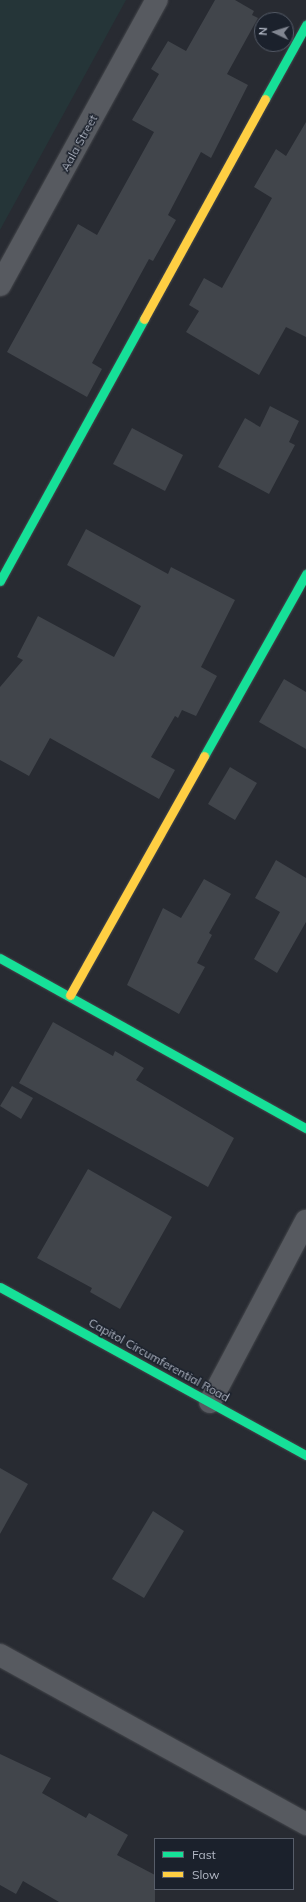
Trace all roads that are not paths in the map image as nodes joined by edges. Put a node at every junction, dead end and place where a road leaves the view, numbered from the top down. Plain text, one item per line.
1 (157, 0) edge
2 (306, 25) edge
3 (0, 285) edge
4 (306, 574) edge
5 (0, 581) edge
6 (0, 958) edge
7 (70, 995) junction
8 (306, 1128) edge
9 (306, 1221) edge
10 (0, 1287) edge
11 (210, 1402) junction
12 (306, 1455) edge
13 (0, 1655) edge
14 (306, 1824) edge

1 - 3 street, Aala Street
2 - 5 street
4 - 7 street
6 - 7 street
7 - 8 street
9 - 11 street
10 - 11 street, Capitol Circumferential Road
11 - 12 street, Capitol Circumferential Road
13 - 14 street

